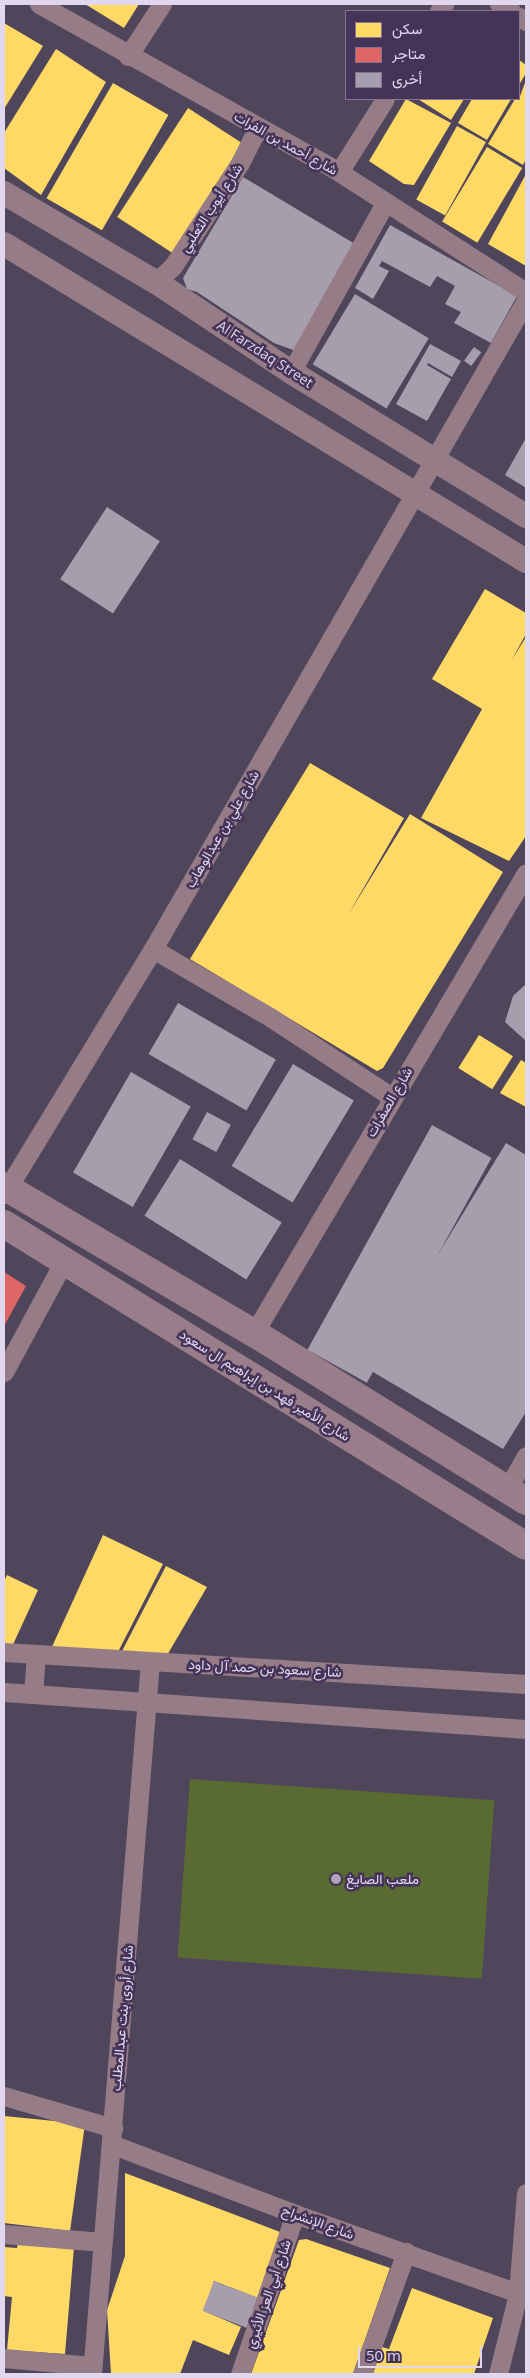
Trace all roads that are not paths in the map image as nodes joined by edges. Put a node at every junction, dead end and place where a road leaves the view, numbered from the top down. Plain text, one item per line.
1 (39, 4) edge
2 (162, 4) edge
3 (128, 56) junction
4 (384, 100) edge
5 (258, 127) junction
6 (339, 172) junction
7 (4, 193) edge
8 (386, 203) junction
9 (4, 244) edge
10 (156, 282) junction
11 (526, 292) edge
12 (526, 300) edge
13 (291, 372) junction
14 (432, 459) junction
15 (414, 494) junction
16 (526, 516) edge
17 (526, 561) edge
18 (526, 873) edge
19 (519, 902) edge
20 (153, 949) junction
21 (392, 1097) junction
22 (5, 1190) edge
23 (4, 1224) edge
24 (64, 1261) junction
25 (254, 1333) junction
26 (4, 1372) edge
27 (526, 1456) edge
28 (517, 1495) edge
29 (526, 1546) edge
30 (4, 1652) edge
31 (36, 1654) junction
32 (150, 1661) junction
33 (526, 1684) edge
34 (4, 1692) edge
35 (33, 1694) junction
36 (146, 1702) junction
37 (526, 1728) edge
38 (4, 2096) edge
39 (112, 2136) junction
40 (526, 2193) edge
41 (295, 2214) junction
42 (4, 2234) edge
43 (103, 2242) junction
44 (406, 2252) junction
45 (522, 2295) edge
46 (4, 2358) edge
47 (92, 2370) edge
48 (240, 2374) edge
49 (362, 2374) edge
50 (498, 2374) edge

1 - 3 street, شارع أحمد بن الفرات
2 - 3 street
3 - 5 street, شارع أحمد بن الفرات
4 - 6 street
5 - 6 street, شارع أحمد بن الفرات
5 - 10 street, شارع أيوب الثعلبي
6 - 8 street, شارع أحمد بن الفرات
7 - 10 street, Al Farzdaq Street
8 - 11 street, شارع أحمد بن الفرات
8 - 13 street
9 - 15 street
10 - 13 street, Al Farzdaq Street
12 - 14 street, شارع علي بن عبدالوهاب
13 - 14 street, Al Farzdaq Street
14 - 15 street, شارع علي بن عبدالوهاب
14 - 16 street, Al Farzdaq Street
15 - 17 street
15 - 20 street, شارع علي بن عبدالوهاب
18 - 19 street, شارع الصفرات
19 - 21 street, شارع الصفرات
20 - 21 street
20 - 22 street, شارع علي بن عبدالوهاب
21 - 25 street, شارع الصفرات
22 - 25 main road
23 - 24 main road, شارع الأمير فهد بن إبراهيم ال سعود
24 - 26 street
24 - 29 main road, شارع الأمير فهد بن إبراهيم ال سعود
25 - 28 main road
27 - 28 street
30 - 31 street, شارع سعود بن حمد آل داود
31 - 32 street, شارع سعود بن حمد آل داود
31 - 35 street
32 - 33 street, شارع سعود بن حمد آل داود
32 - 36 street, شارع أروى بنت عبدالمطلب
34 - 35 street
35 - 36 street
36 - 37 street
36 - 39 street, شارع أروى بنت عبدالمطلب
38 - 39 street, شارع الإنشراح
39 - 41 street, شارع الإنشراح
39 - 43 street, شارع أروى بنت عبدالمطلب
40 - 45 street
41 - 44 street, شارع الإنشراح
41 - 48 street, شارع أبي العز الأثيري
42 - 43 street
43 - 47 street, شارع أروى بنت عبدالمطلب
44 - 45 street, شارع الإنشراح
44 - 49 street
45 - 50 street
46 - 47 street

